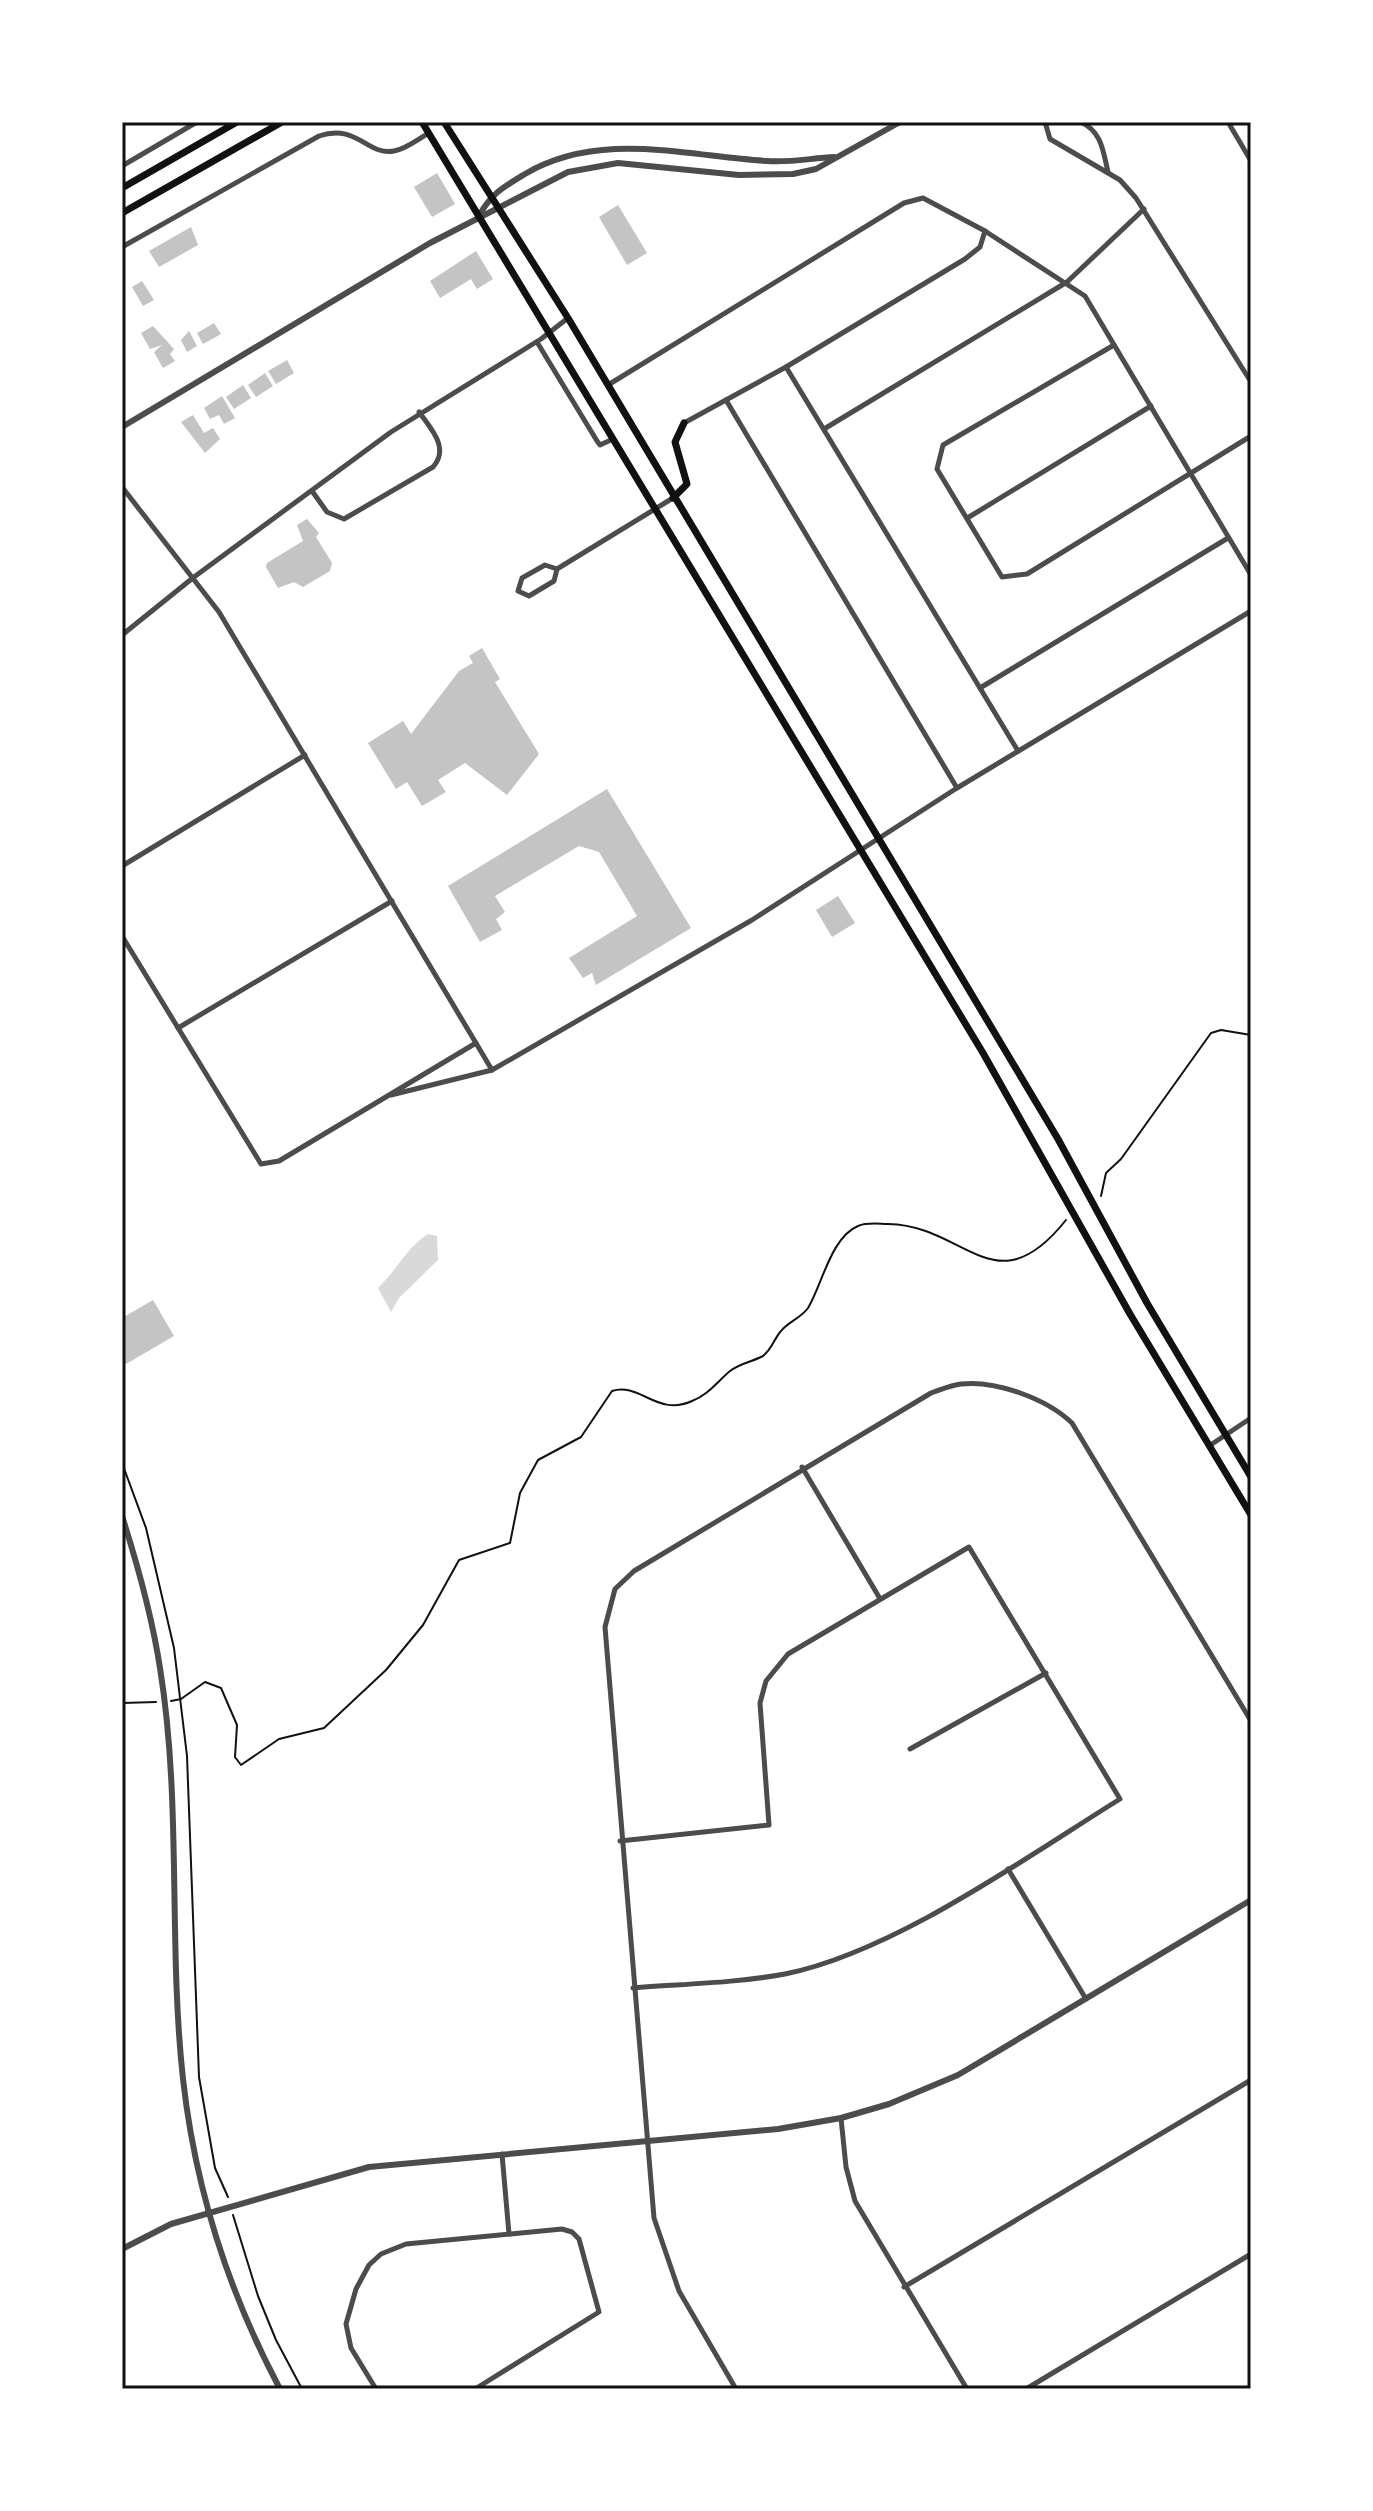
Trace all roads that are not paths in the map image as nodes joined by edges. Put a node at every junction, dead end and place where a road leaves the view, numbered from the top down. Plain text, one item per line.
1 (197, 122) edge
2 (237, 122) edge
3 (282, 122) edge
4 (422, 122) edge
5 (444, 122) edge
6 (900, 122) edge
7 (1045, 122) edge
8 (1081, 122) edge
9 (1228, 122) edge
10 (429, 133) junction
11 (838, 157) junction
12 (1251, 161) edge
13 (122, 166) edge
14 (1109, 173) junction
15 (122, 188) edge
16 (491, 195) junction
17 (1144, 209) junction
18 (500, 210) junction
19 (122, 213) edge
20 (480, 215) junction
21 (985, 231) junction
22 (122, 247) edge
23 (1067, 282) junction
24 (568, 318) junction
25 (551, 333) junction
26 (537, 342) junction
27 (1114, 345) junction
28 (786, 367) junction
29 (1251, 382) edge
30 (608, 385) junction
31 (726, 400) junction
32 (1151, 406) junction
33 (419, 412) junction
34 (684, 423) joint
35 (122, 427) edge
36 (824, 429) junction
37 (1251, 436) edge
38 (615, 438) junction
39 (1191, 472) junction
40 (122, 487) edge
41 (312, 491) junction
42 (673, 498) junction
43 (657, 509) junction
44 (969, 517) junction
45 (1228, 538) junction
46 (557, 569) junction
47 (1251, 575) edge
48 (194, 577) junction
49 (1251, 611) edge
50 (122, 635) edge
51 (980, 688) junction
52 (1018, 751) junction
53 (305, 755) junction
54 (957, 788) junction
55 (878, 839) junction
56 (862, 851) junction
57 (122, 866) edge
58 (392, 901) junction
59 (122, 936) edge
60 (178, 1028) junction
61 (476, 1043) junction
62 (492, 1070) junction
63 (391, 1095) junction
64 (1251, 1418) edge
65 (1225, 1435) junction
66 (1209, 1446) junction
67 (802, 1467) junction
68 (1251, 1477) edge
69 (1251, 1515) edge
70 (122, 1516) edge
71 (879, 1597) junction
72 (1046, 1673) junction
73 (1251, 1721) edge
74 (910, 1749) dead end
75 (620, 1841) junction
76 (1008, 1869) junction
77 (1251, 1900) edge
78 (633, 1988) junction
79 (1086, 1999) junction
80 (1251, 2080) edge
81 (841, 2118) junction
82 (647, 2141) junction
83 (502, 2154) junction
84 (209, 2214) junction
85 (509, 2234) junction
86 (122, 2249) edge
87 (1251, 2254) edge
88 (904, 2287) junction
89 (280, 2389) edge
90 (376, 2389) edge
91 (475, 2389) edge
92 (736, 2389) edge
93 (967, 2389) edge
94 (1026, 2389) edge

1 - 13 street
2 - 15 main road
3 - 19 main road
4 - 10 main road
5 - 16 main road
6 - 11 street
7 - 14 street
8 - 14 street
9 - 12 street
10 - 20 main road
10 - 22 street
11 - 16 street
11 - 18 street
14 - 17 street
16 - 18 main road
16 - 20 street
17 - 23 street
17 - 29 street
18 - 20 street
18 - 24 main road
20 - 25 main road
20 - 35 street
21 - 23 street
21 - 28 street
21 - 30 street
23 - 27 street
23 - 36 street
24 - 25 street
24 - 30 main road
25 - 26 street
25 - 38 main road
26 - 33 street
26 - 38 street
27 - 32 street
27 - 44 street
28 - 31 street
28 - 36 street
30 - 42 main road
31 - 34 street
31 - 54 street
32 - 39 street
32 - 44 street
33 - 41 street
33 - 41 street
34 - 42 main road
36 - 51 street
37 - 39 street
38 - 43 main road
39 - 44 street
39 - 45 street
40 - 48 street
41 - 48 street
42 - 43 street
42 - 55 main road
43 - 46 street
43 - 56 main road
45 - 47 street
45 - 51 street
46 - 46 street
48 - 50 street
48 - 53 street
49 - 52 street
51 - 52 street
52 - 54 street
53 - 57 street
53 - 58 street
54 - 55 street
55 - 56 street
55 - 65 main road
56 - 62 street
56 - 66 main road
58 - 60 street
58 - 61 street
59 - 60 street
60 - 63 street
61 - 62 street
61 - 63 street
62 - 63 street
64 - 65 street
65 - 66 street
65 - 68 main road
66 - 69 main road
67 - 71 street
67 - 73 street
67 - 75 street
70 - 84 street
71 - 72 street
71 - 75 street
72 - 74 street
72 - 76 street
75 - 78 street
76 - 78 street
76 - 79 street
77 - 79 street
78 - 82 street
79 - 81 street
80 - 88 street
81 - 82 street
81 - 88 street
82 - 83 street
82 - 92 street
83 - 84 street
83 - 85 street
84 - 86 street
84 - 89 street
85 - 90 street
85 - 91 street
87 - 94 street
88 - 93 street

